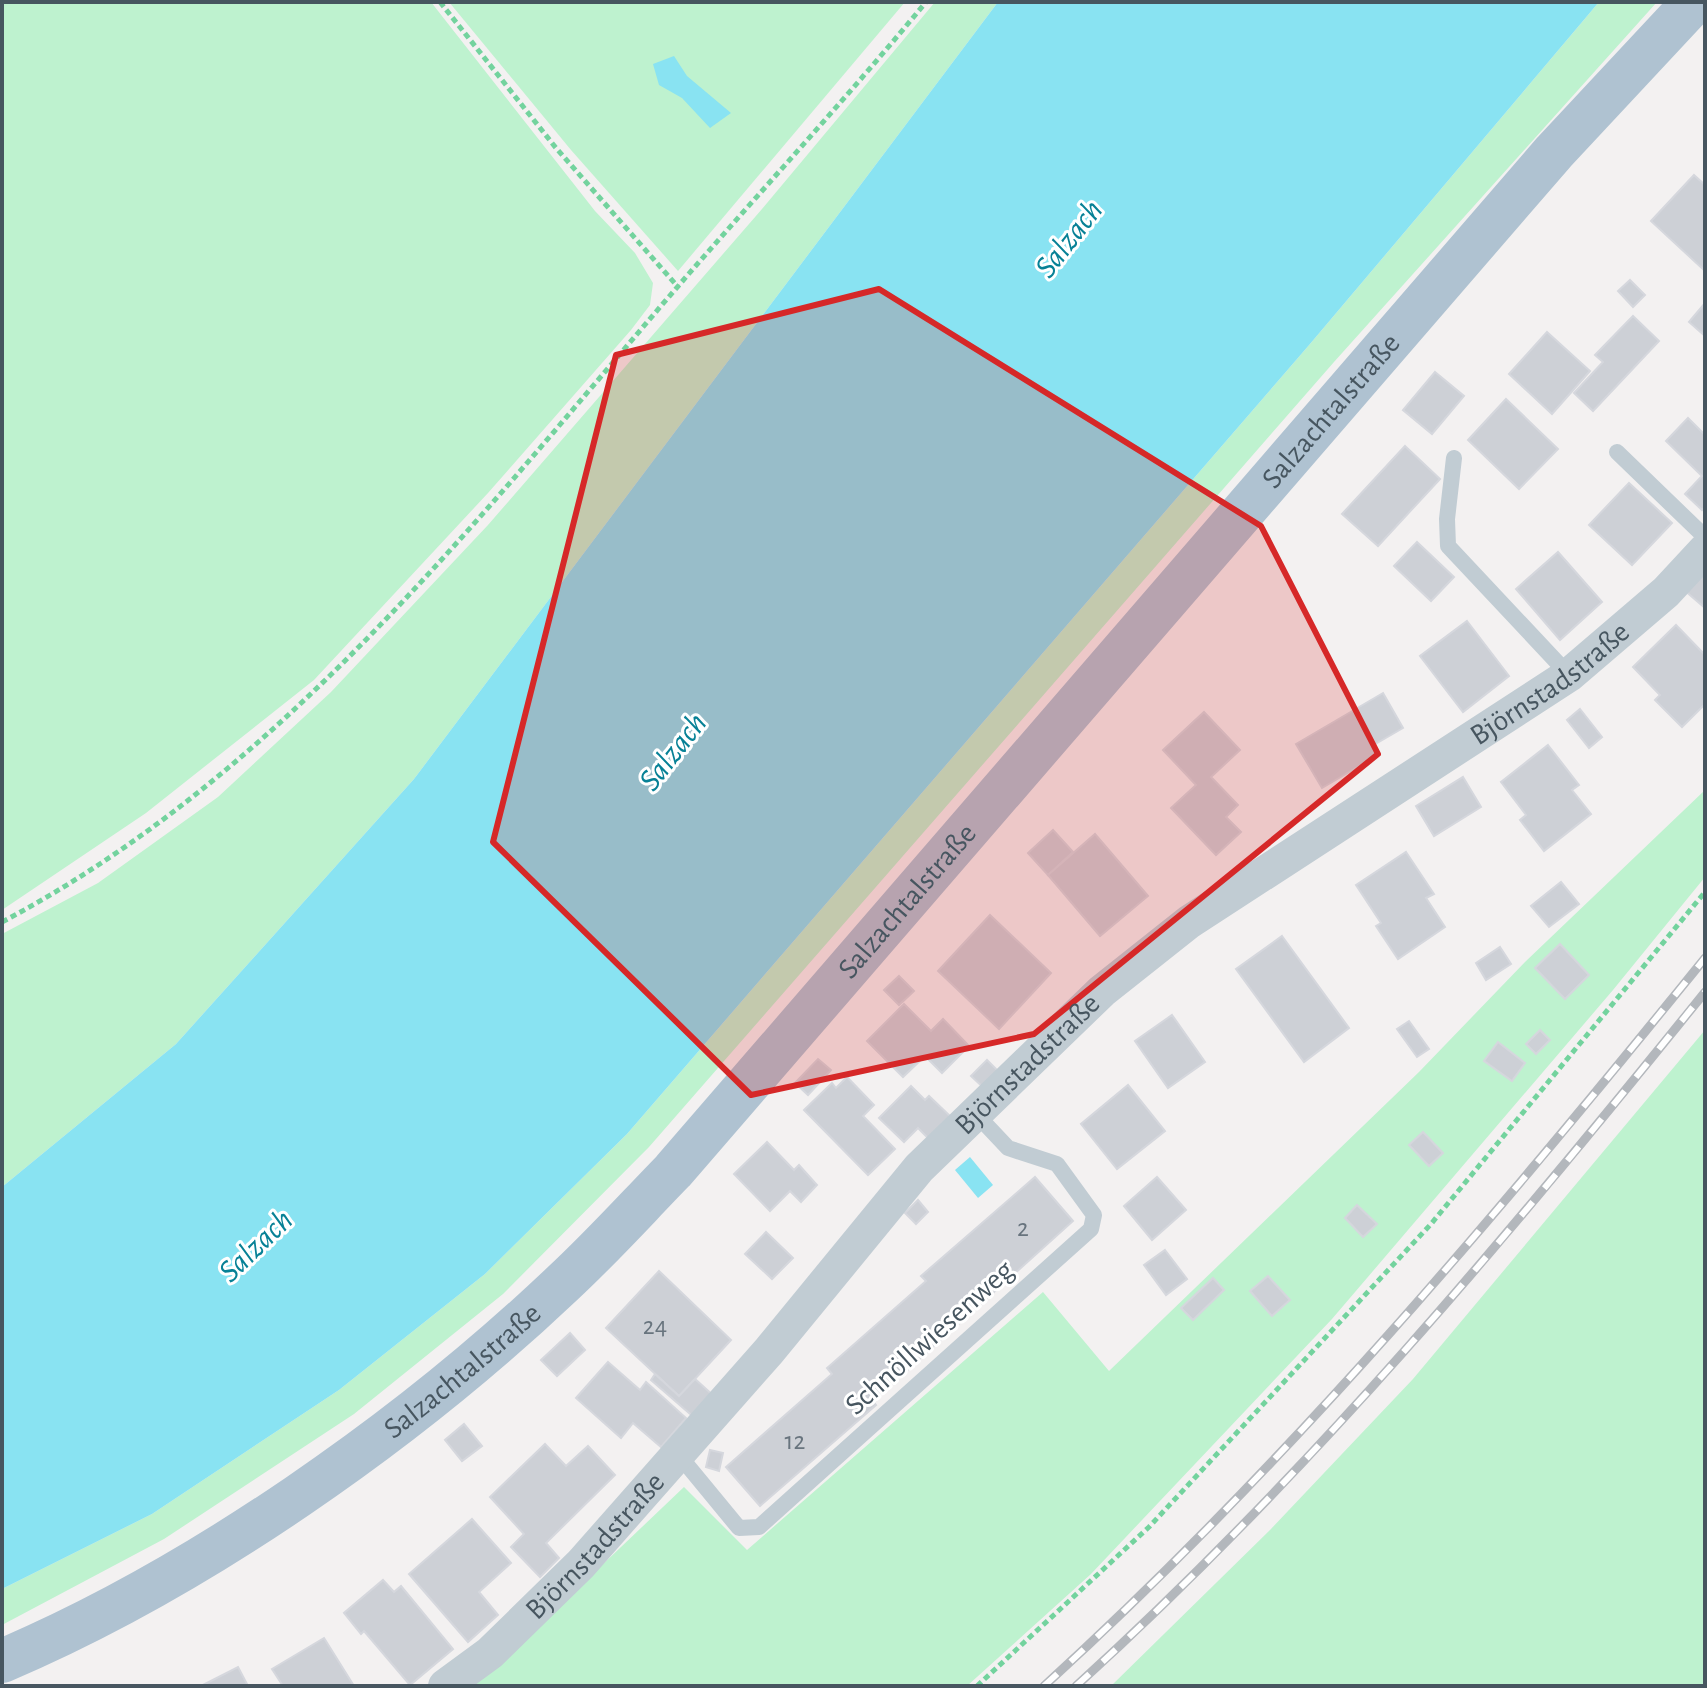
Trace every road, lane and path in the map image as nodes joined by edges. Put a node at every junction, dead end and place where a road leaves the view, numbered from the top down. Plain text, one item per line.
1 (440, 2) edge
2 (926, 2) edge
3 (1694, 2) edge
4 (678, 287) junction
5 (1617, 452) dead end
6 (1454, 458) dead end
7 (1705, 537) edge
8 (1705, 550) edge
9 (1569, 675) junction
10 (1705, 892) edge
11 (2, 922) edge
12 (975, 1113) junction
13 (678, 1454) junction
14 (2, 1661) edge
15 (445, 1686) edge
16 (977, 1686) edge

1 - 4 path
2 - 4 path
3 - 14 main road, Salzachtalstraße
4 - 11 path
5 - 7 lane
6 - 9 lane
8 - 9 street, Björnstadstraße
9 - 12 street, Björnstadstraße
10 - 16 path
12 - 13 street, Björnstadstraße
12 - 13 lane, Schnöllwiesenweg
13 - 15 street, Björnstadstraße

